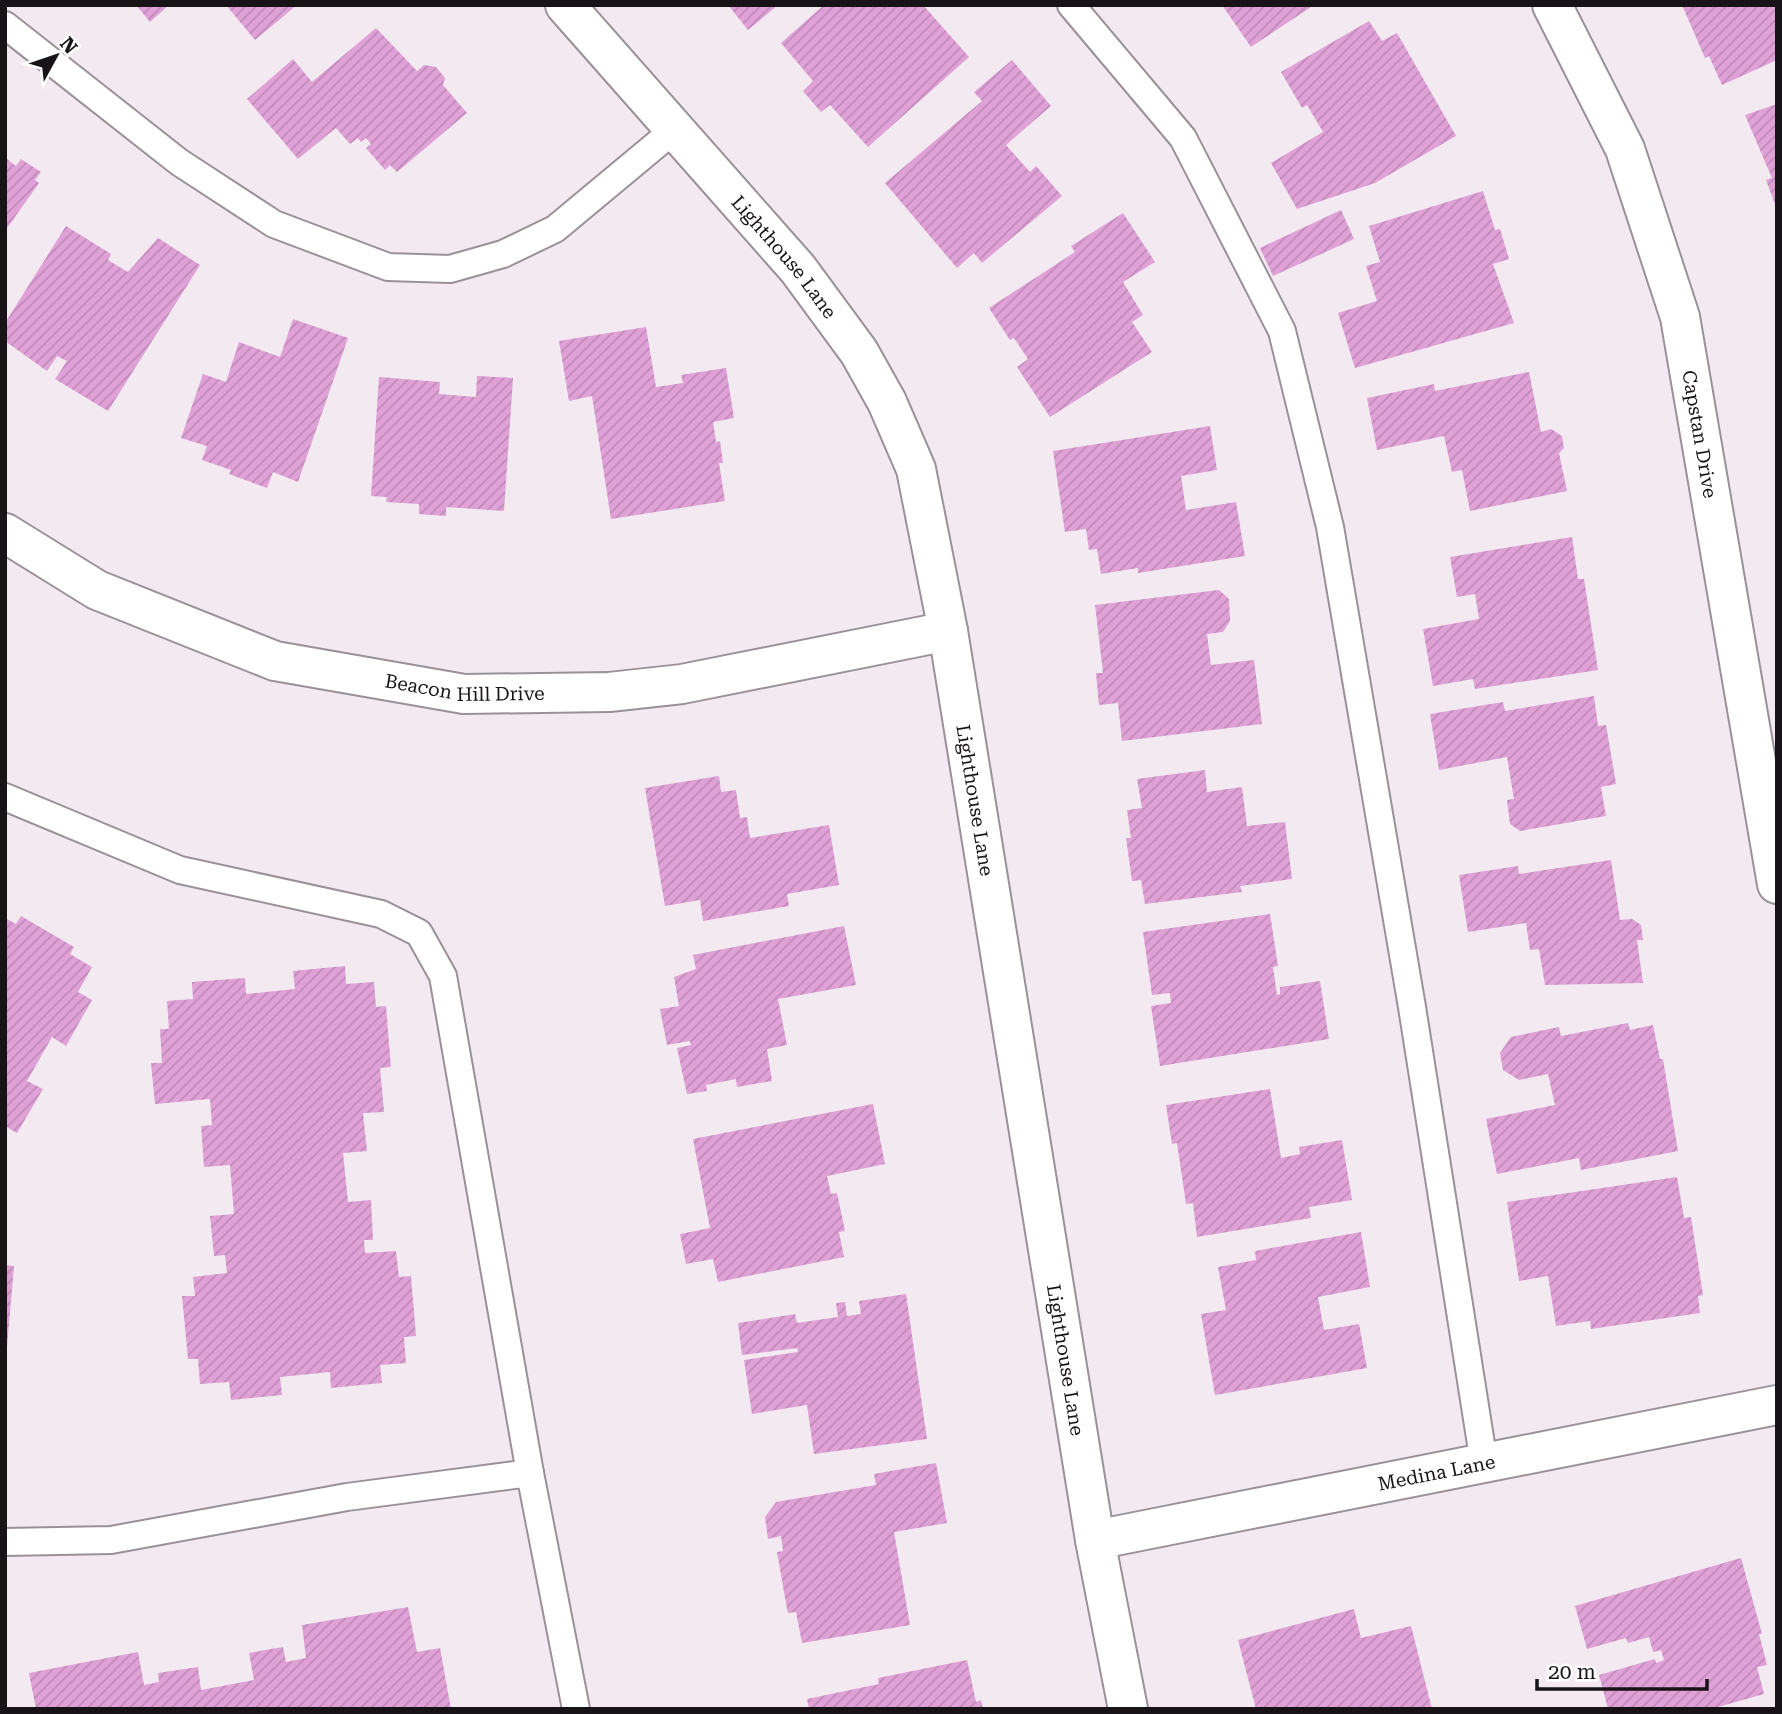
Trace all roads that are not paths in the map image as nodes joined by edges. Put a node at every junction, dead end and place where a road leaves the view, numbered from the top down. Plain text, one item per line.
1 (565, 5) edge
2 (1071, 5) edge
3 (1552, 5) edge
4 (5, 25) edge
5 (674, 130) junction
6 (5, 533) edge
7 (948, 631) junction
8 (5, 797) edge
9 (1777, 884) edge
10 (1777, 1405) edge
11 (1484, 1463) junction
12 (530, 1474) junction
13 (1095, 1540) junction
14 (5, 1542) edge
15 (576, 1709) edge
16 (1128, 1709) edge

1 - 5 street, Lighthouse Lane
2 - 11 lane
3 - 9 street, Capstan Drive
4 - 5 lane
5 - 7 street, Lighthouse Lane
6 - 7 street, Beacon Hill Drive
7 - 13 street, Lighthouse Lane
8 - 12 lane
10 - 11 street, Medina Lane
11 - 13 street, Medina Lane
12 - 14 lane
12 - 15 lane
13 - 16 street, Lighthouse Lane

